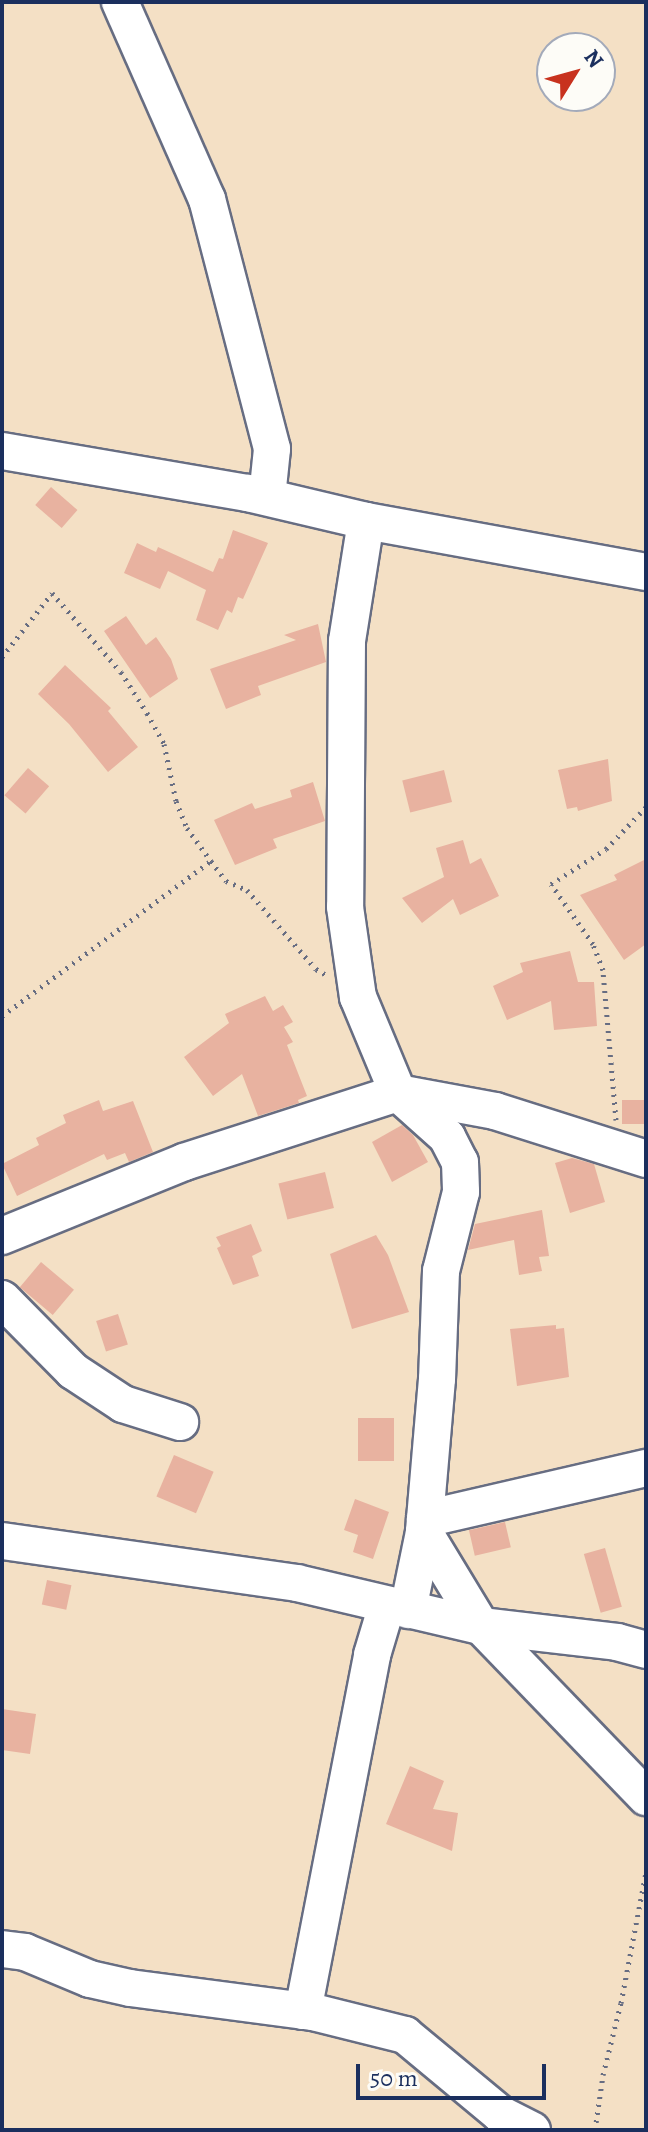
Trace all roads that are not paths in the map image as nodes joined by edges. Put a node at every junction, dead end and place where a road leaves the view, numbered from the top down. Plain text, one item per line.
1 (120, 2) edge
2 (2, 451) edge
3 (267, 497) junction
4 (366, 521) junction
5 (646, 572) edge
6 (398, 1093) junction
7 (632, 1155) edge
8 (2, 1236) edge
9 (2, 1299) edge
10 (180, 1422) dead end
11 (646, 1468) edge
12 (424, 1525) junction
13 (2, 1541) edge
14 (398, 1607) junction
15 (481, 1626) junction
16 (646, 1650) edge
17 (646, 1797) edge
18 (2, 1949) edge
19 (303, 2011) junction
20 (532, 2130) edge

1 - 3 street
2 - 3 street
3 - 4 street
4 - 5 street
4 - 6 street
6 - 7 street
6 - 8 street
6 - 12 street
9 - 10 street
11 - 12 street
12 - 14 street
12 - 15 street
13 - 14 street
14 - 15 street
14 - 19 street
15 - 16 street
15 - 17 street
18 - 19 street
19 - 20 street

